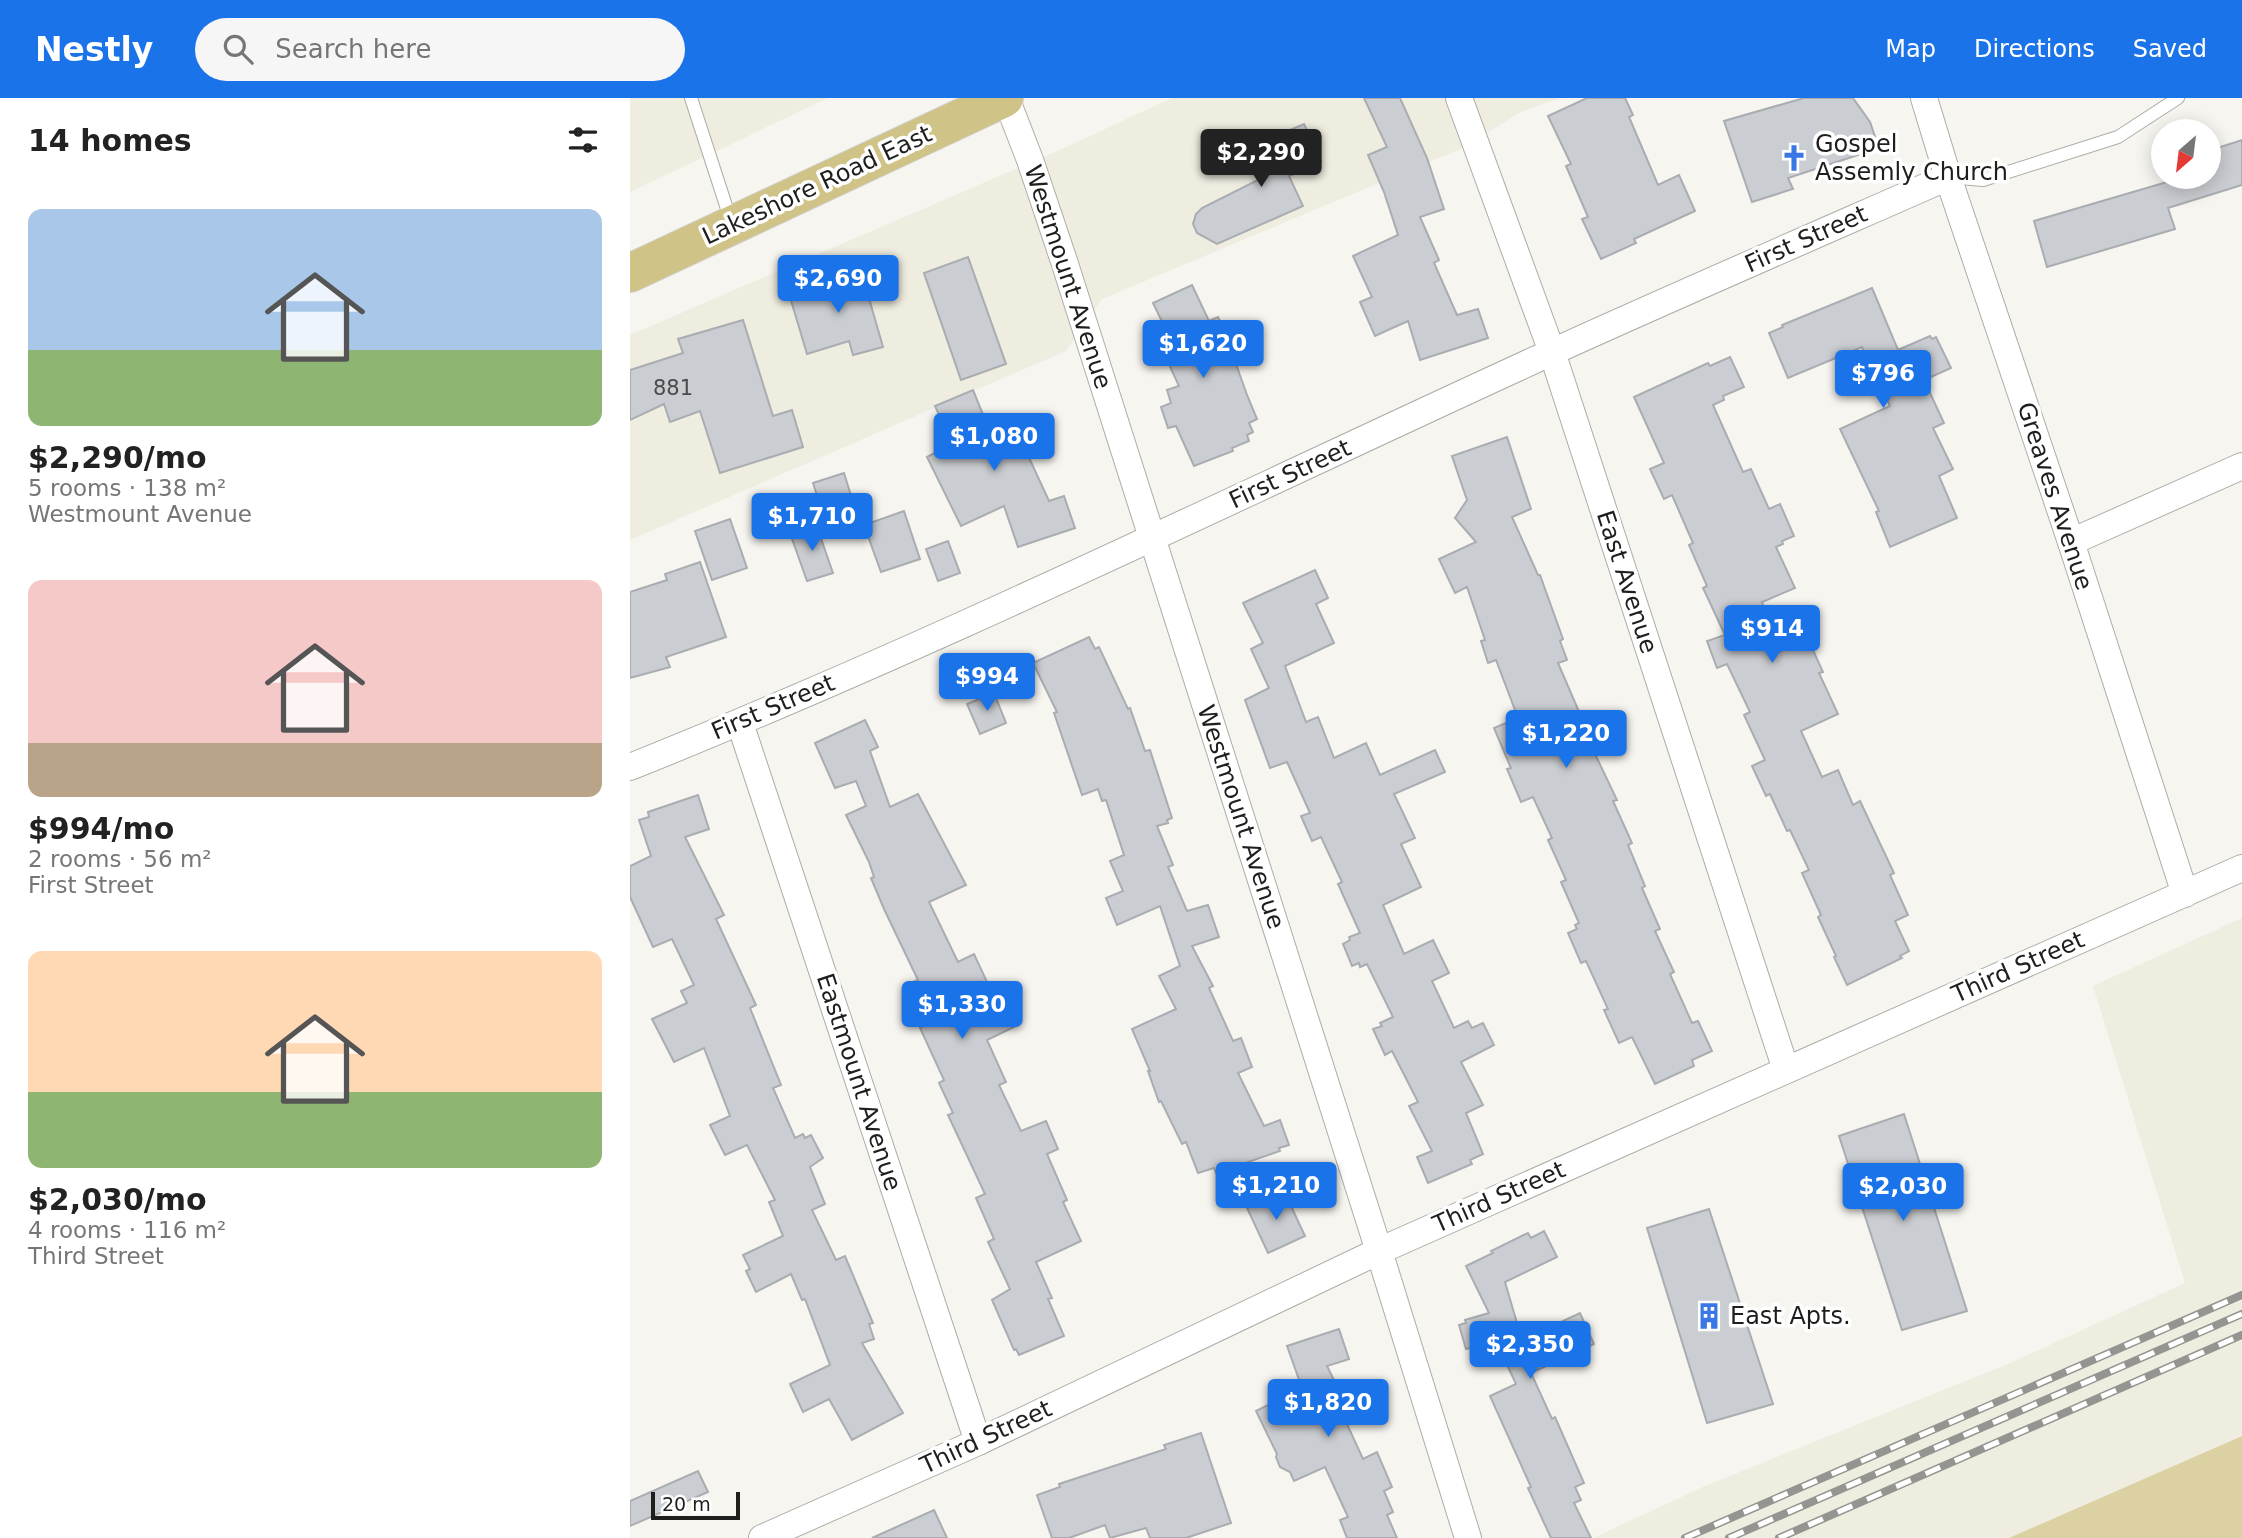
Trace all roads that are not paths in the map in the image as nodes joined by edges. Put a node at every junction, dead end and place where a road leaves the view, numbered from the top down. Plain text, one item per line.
1 (691, 98) edge
2 (1005, 98) edge
3 (1460, 98) edge
4 (1924, 98) edge
5 (2178, 98) edge
6 (1948, 177) junction
7 (732, 224) junction
8 (630, 273) edge
9 (1552, 352) junction
10 (2242, 466) edge
11 (1152, 539) junction
12 (2071, 542) junction
13 (740, 723) junction
14 (630, 766) edge
15 (2242, 868) edge
16 (2185, 894) junction
17 (1786, 1070) junction
18 (1379, 1251) junction
19 (978, 1442) junction
20 (811, 1528) edge
21 (762, 1538) edge
22 (1468, 1538) edge

1 - 7 lane
2 - 7 main road, Lakeshore Road East
2 - 11 street, Westmount Avenue
3 - 9 street, East Avenue
4 - 6 street, Greaves Avenue
5 - 6 lane
6 - 9 street, First Street
6 - 12 street, Greaves Avenue
7 - 8 main road, Lakeshore Road East
9 - 11 street, First Street
9 - 17 street, East Avenue
10 - 12 street
11 - 13 street, First Street
11 - 18 street, Westmount Avenue
12 - 16 street, Greaves Avenue
13 - 14 street, First Street
13 - 19 street, Eastmount Avenue
15 - 16 street, Third Street
16 - 17 street, Third Street
17 - 18 street, Third Street
18 - 19 street, Third Street
18 - 22 street, Westmount Avenue
19 - 20 street, Third Street
20 - 21 street, Third Street

